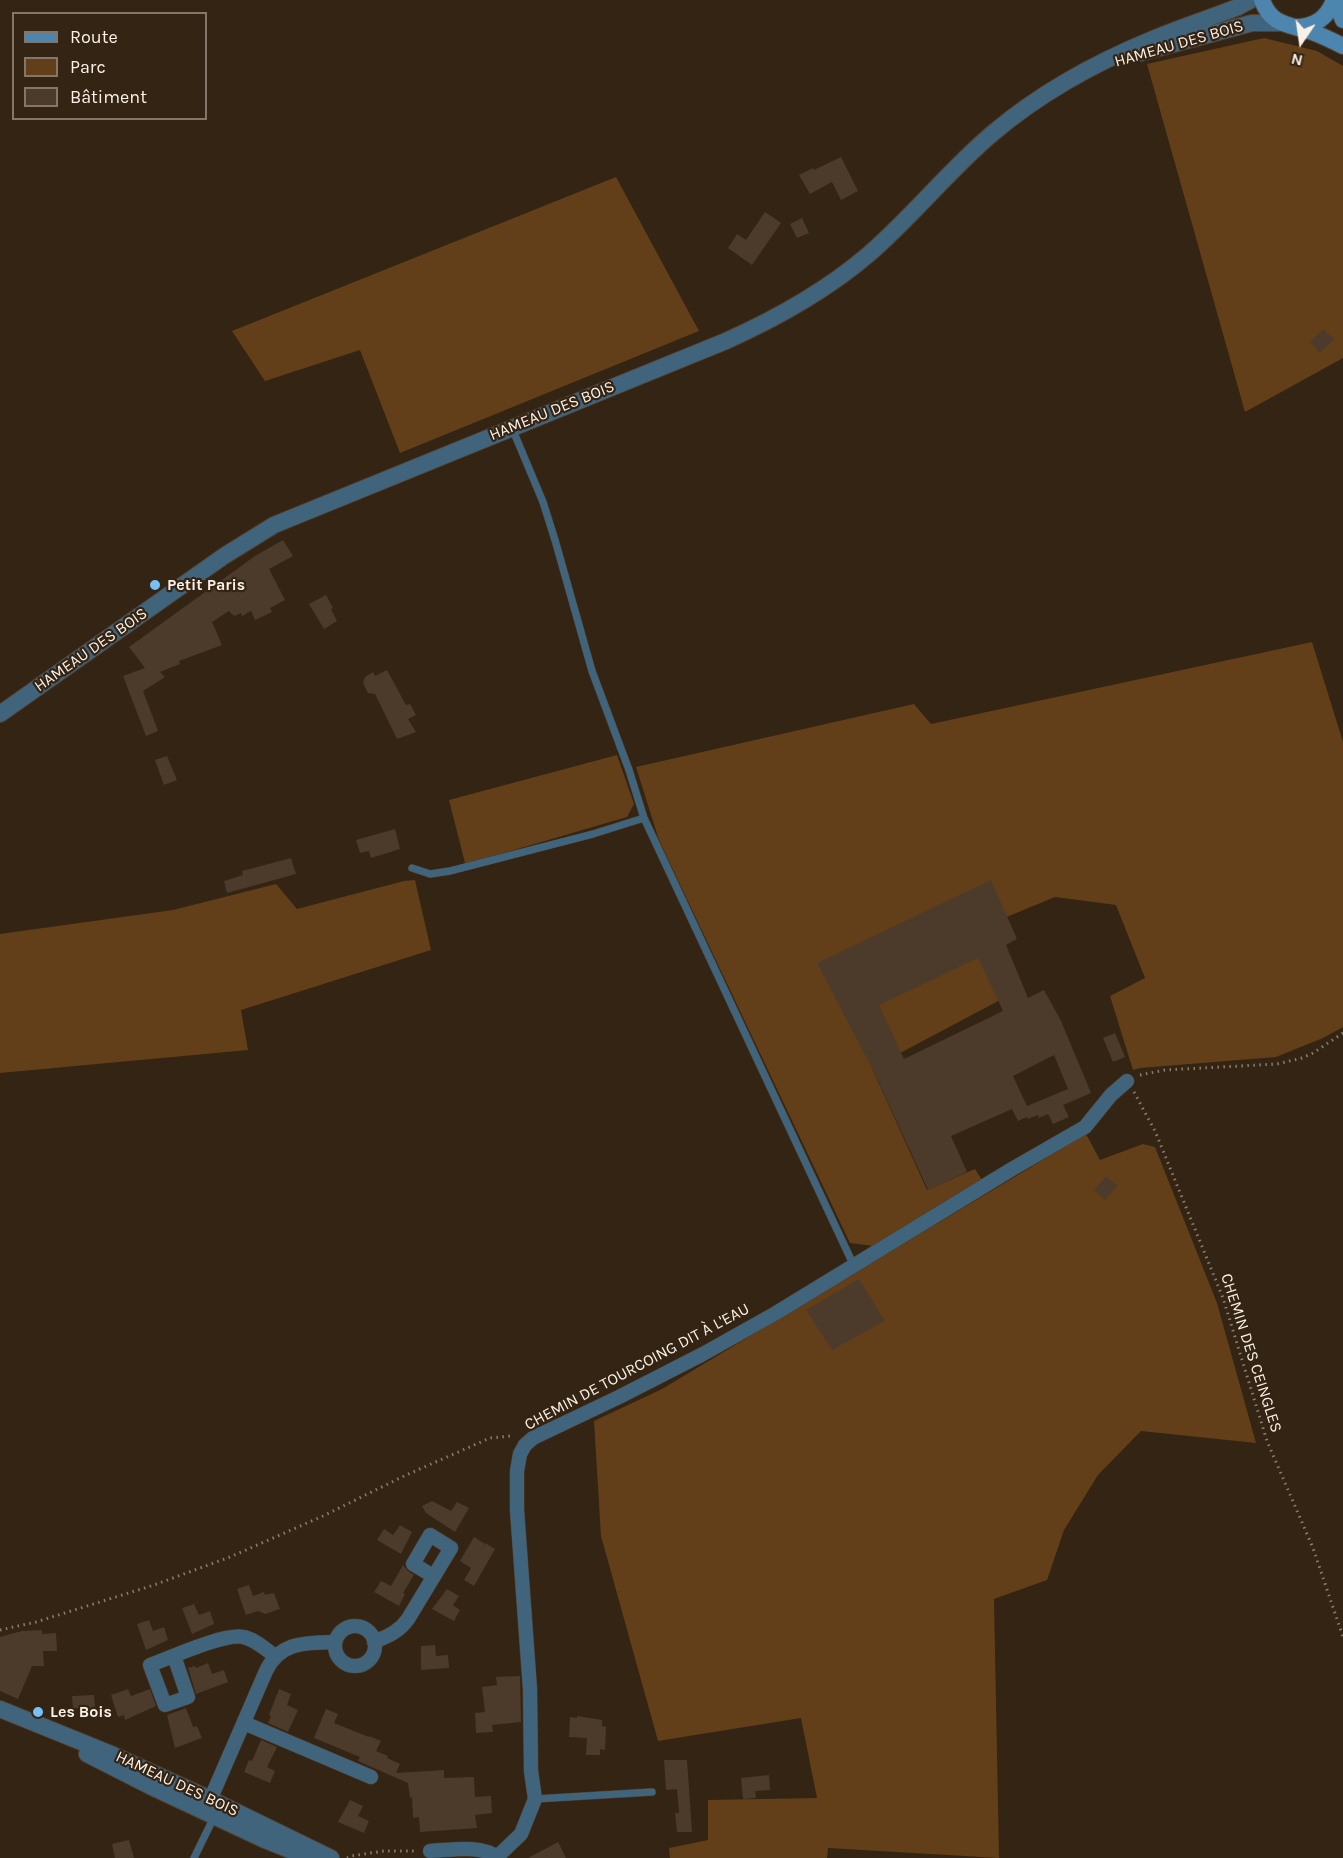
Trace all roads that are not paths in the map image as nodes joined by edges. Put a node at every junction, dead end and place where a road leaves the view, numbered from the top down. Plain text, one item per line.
1 (1251, 0) edge
2 (1262, 0) edge
3 (1334, 0) edge
4 (1343, 20) edge
5 (1288, 25) junction
6 (1343, 46) edge
7 (1080, 75) junction
8 (512, 428) junction
9 (0, 714) edge
10 (644, 818) junction
11 (412, 868) dead end
12 (1127, 1081) road end
13 (854, 1266) junction
14 (434, 1576) dead end
15 (335, 1642) junction
16 (374, 1642) junction
17 (174, 1656) dead end
18 (275, 1656) junction
19 (0, 1709) edge
20 (244, 1723) junction
21 (371, 1778) dead end
22 (652, 1792) dead end
23 (536, 1799) junction
24 (212, 1807) junction
25 (430, 1851) road end
26 (499, 1857) edge
27 (194, 1858) edge
28 (310, 1858) edge
29 (331, 1858) edge

1 - 7 street, HAMEAU DES BOIS
2 - 5 main road
3 - 4 main road
3 - 5 main road
5 - 6 main road
5 - 7 street, HAMEAU DES BOIS
7 - 8 street, HAMEAU DES BOIS
8 - 9 street, HAMEAU DES BOIS
8 - 10 lane
10 - 11 lane
10 - 13 lane
12 - 13 street, CHEMIN DE TOURCOING DIT À L'EAU
13 - 23 street, CHEMIN DE TOURCOING DIT À L'EAU
14 - 16 street
15 - 16 street
15 - 16 street
15 - 18 street
17 - 18 street
18 - 20 street
19 - 24 street, HAMEAU DES BOIS
20 - 21 street
20 - 24 street
22 - 23 lane
23 - 26 street
24 - 27 lane
24 - 28 street, HAMEAU DES BOIS
24 - 29 street, HAMEAU DES BOIS
25 - 26 street

